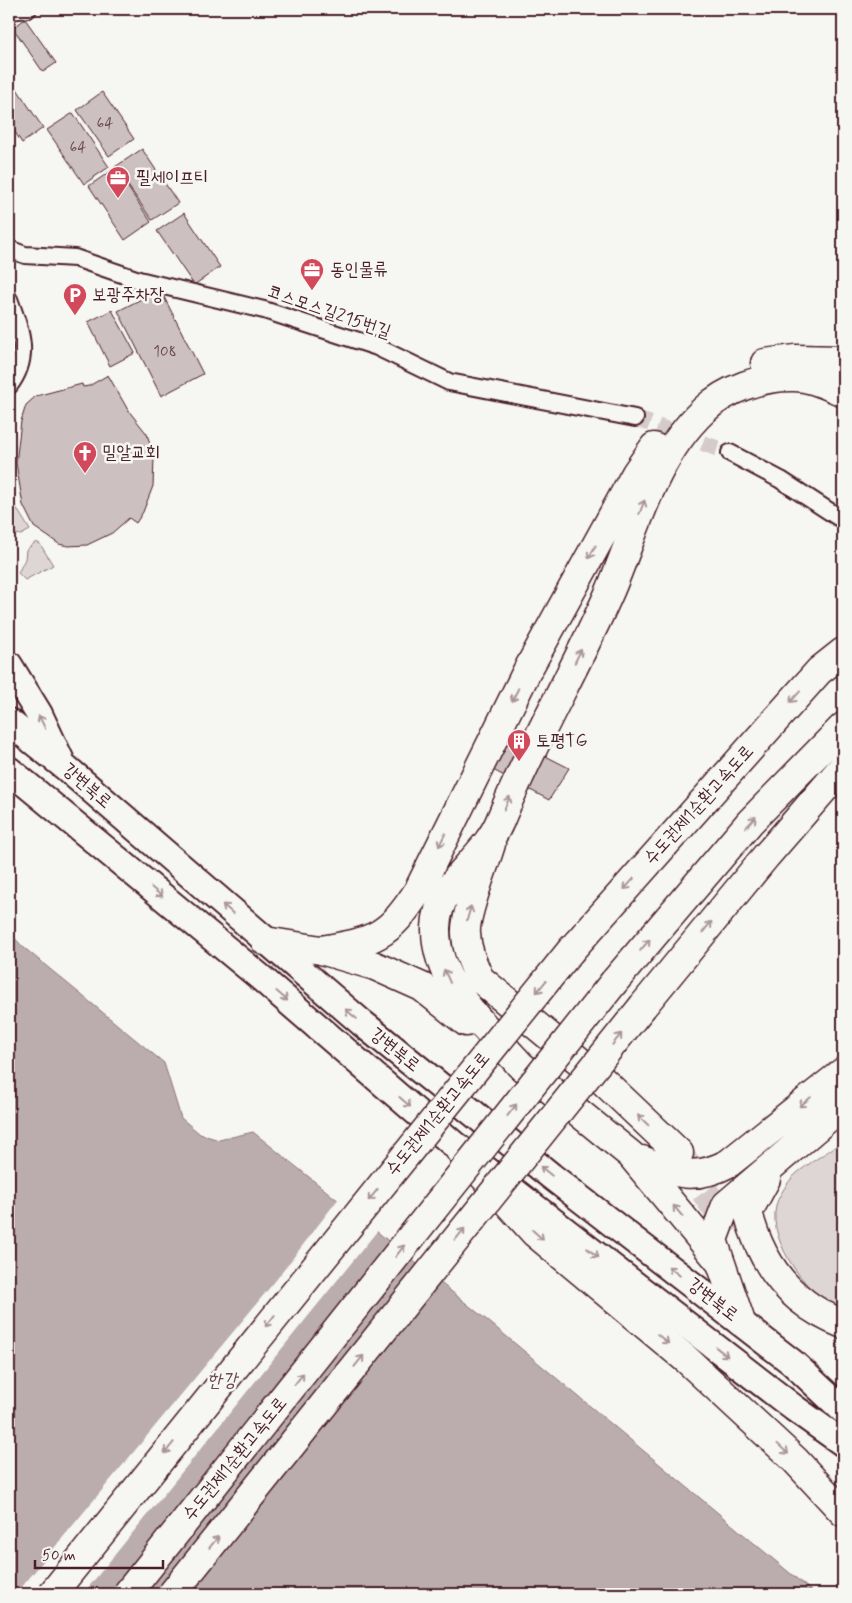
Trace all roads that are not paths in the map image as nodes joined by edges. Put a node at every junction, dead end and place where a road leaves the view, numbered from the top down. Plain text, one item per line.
1 (28, 9) edge
2 (9, 11) edge
3 (9, 249) edge
4 (9, 298) edge
5 (843, 360) edge
6 (9, 386) edge
7 (843, 392) edge
8 (635, 418) tunnel mouth
9 (730, 453) tunnel mouth
10 (838, 517) dead end
11 (843, 633) edge
12 (843, 652) edge
13 (9, 665) edge
14 (819, 671) junction
15 (9, 722) edge
16 (843, 727) edge
17 (64, 766) junction
18 (843, 767) edge
19 (9, 770) edge
20 (843, 782) edge
21 (9, 792) edge
22 (496, 830) junction
23 (766, 856) junction
24 (119, 861) junction
25 (265, 941) junction
26 (321, 950) junction
27 (522, 1067) junction
28 (843, 1072) edge
29 (843, 1105) edge
30 (458, 1148) junction
31 (678, 1153) tunnel mouth
32 (632, 1155) junction
33 (774, 1164) junction
34 (732, 1232) tunnel mouth
35 (720, 1262) junction
36 (741, 1322) junction
37 (843, 1324) edge
38 (843, 1344) edge
39 (793, 1363) junction
40 (843, 1398) edge
41 (794, 1408) junction
42 (843, 1410) edge
43 (843, 1442) edge
44 (843, 1454) edge
45 (843, 1512) edge
46 (52, 1594) edge
47 (127, 1594) edge
48 (172, 1594) edge

1 - 2 street
3 - 8 street, 코스모스길215번길
4 - 6 street
5 -> 26 highway
22 -> 7 highway
9 - 10 street
11 - 14 highway
12 - 14 highway, 수도권제1순환고속도로
17 -> 13 highway
14 -> 46 highway, 수도권제1순환고속도로, bridge
15 - 17 highway, 강변북로
47 -> 16 highway, 수도권제1순환고속도로, bridge
25 -> 17 highway, 강변북로
18 - 23 highway, 수도권제1순환고속도로
19 - 24 highway
20 - 23 highway
21 - 24 highway
27 -> 22 highway
31 -> 22 highway
48 -> 23 highway, 수도권제1순환고속도로, bridge
24 -> 30 highway, 강변북로
25 - 26 highway
36 -> 25 highway, 강변북로
26 - 27 highway
27 - 32 highway
28 -> 32 highway
29 - 33 highway
30 -> 41 highway, 강변북로
30 -> 45 highway
35 -> 32 highway
33 - 35 highway
33 - 37 highway
34 - 38 highway
35 - 36 highway
36 - 39 highway, 강변북로
39 - 40 highway, 강변북로
39 - 42 highway, 강변북로
41 - 43 highway, 강변북로
41 - 44 highway, 강변북로

